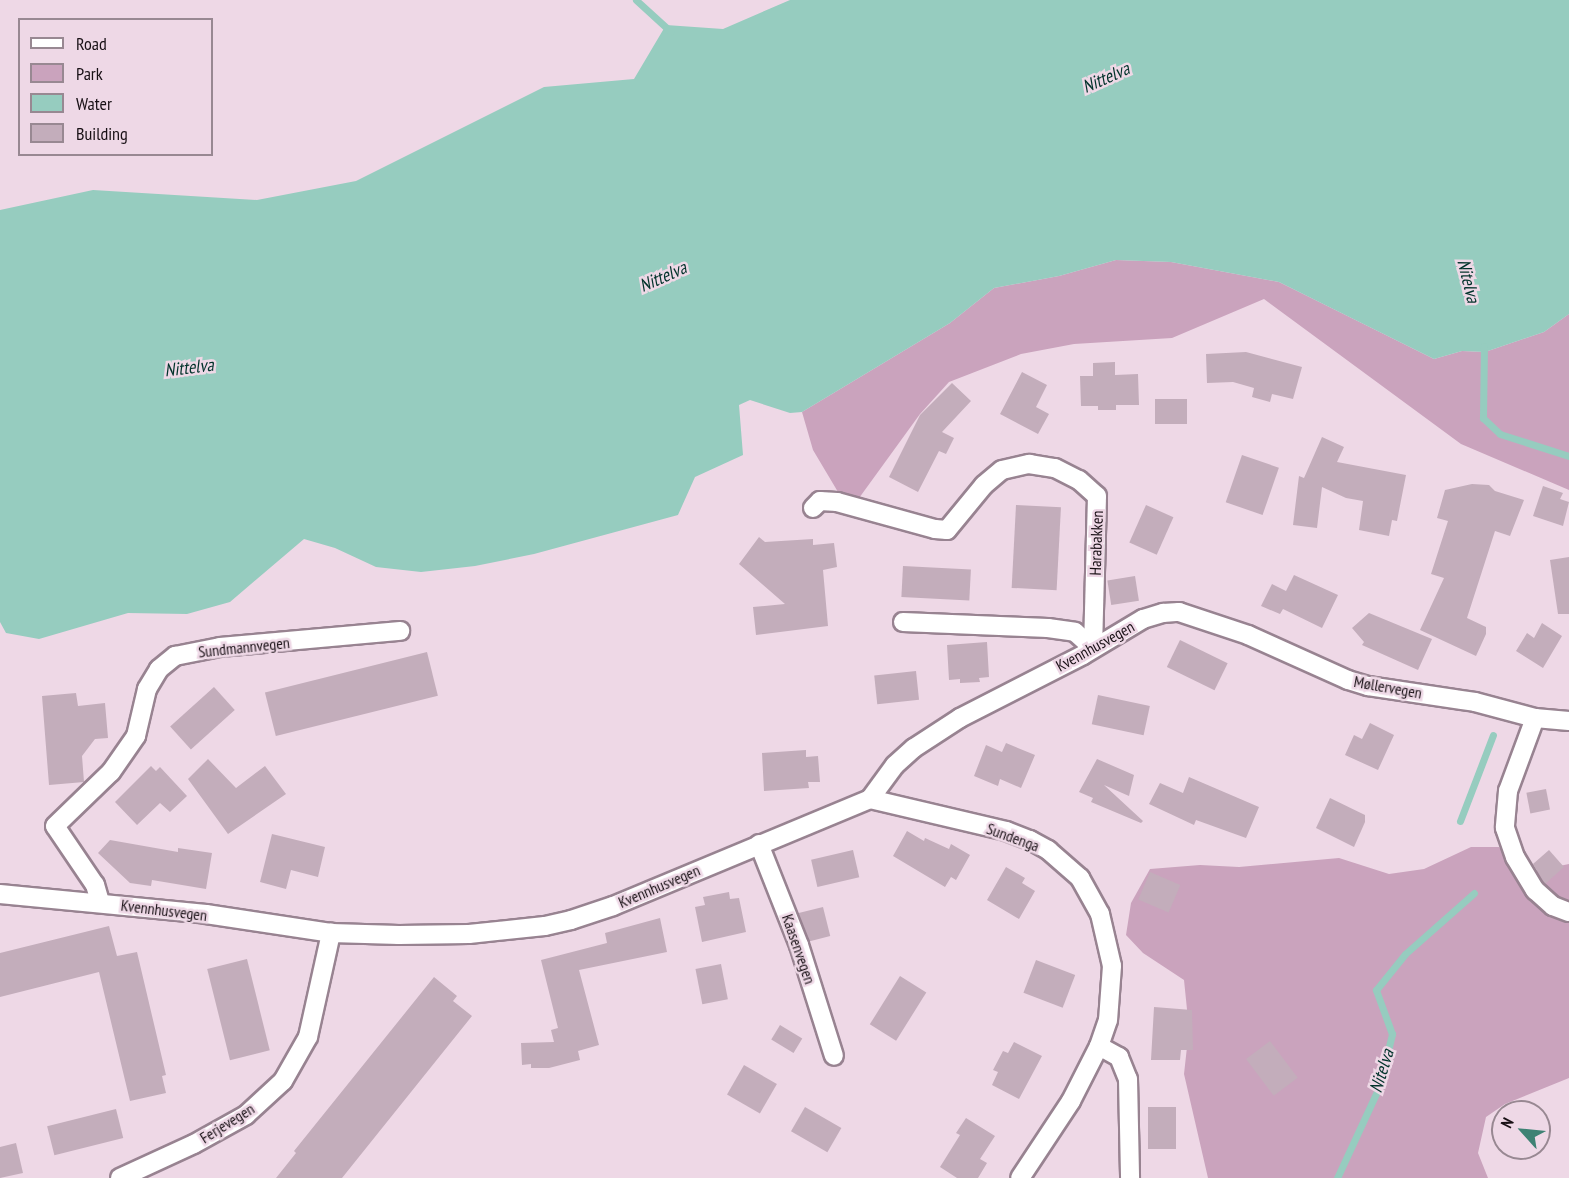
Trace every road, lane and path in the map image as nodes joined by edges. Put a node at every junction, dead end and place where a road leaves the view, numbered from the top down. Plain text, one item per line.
1 (813, 508) dead end
2 (903, 622) dead end
3 (400, 631) dead end
4 (1248, 635) joint
5 (1093, 648) junction
6 (1535, 718) junction
7 (1569, 721) edge
8 (870, 799) junction
9 (759, 844) junction
10 (0, 894) edge
11 (99, 902) junction
12 (1569, 912) edge
13 (331, 933) junction
14 (1100, 1046) junction
15 (834, 1056) dead end
16 (120, 1178) edge
17 (1020, 1178) edge
18 (1130, 1178) edge

1 - 5 street, Harabakken
2 - 5 street
3 - 11 street, Sundmannvegen
4 - 5 street, Kvennhusvegen
4 - 6 street, Møllervegen
5 - 8 street, Kvennhusvegen
6 - 7 street, Møllervegen
6 - 12 street
8 - 9 street, Kvennhusvegen
8 - 14 street, Sundenga
9 - 13 street, Kvennhusvegen
9 - 15 street, Kaasenvegen
10 - 11 street, Kvennhusvegen
11 - 13 street, Kvennhusvegen
13 - 16 street, Ferjevegen
14 - 17 street, Sundenga
14 - 18 street

